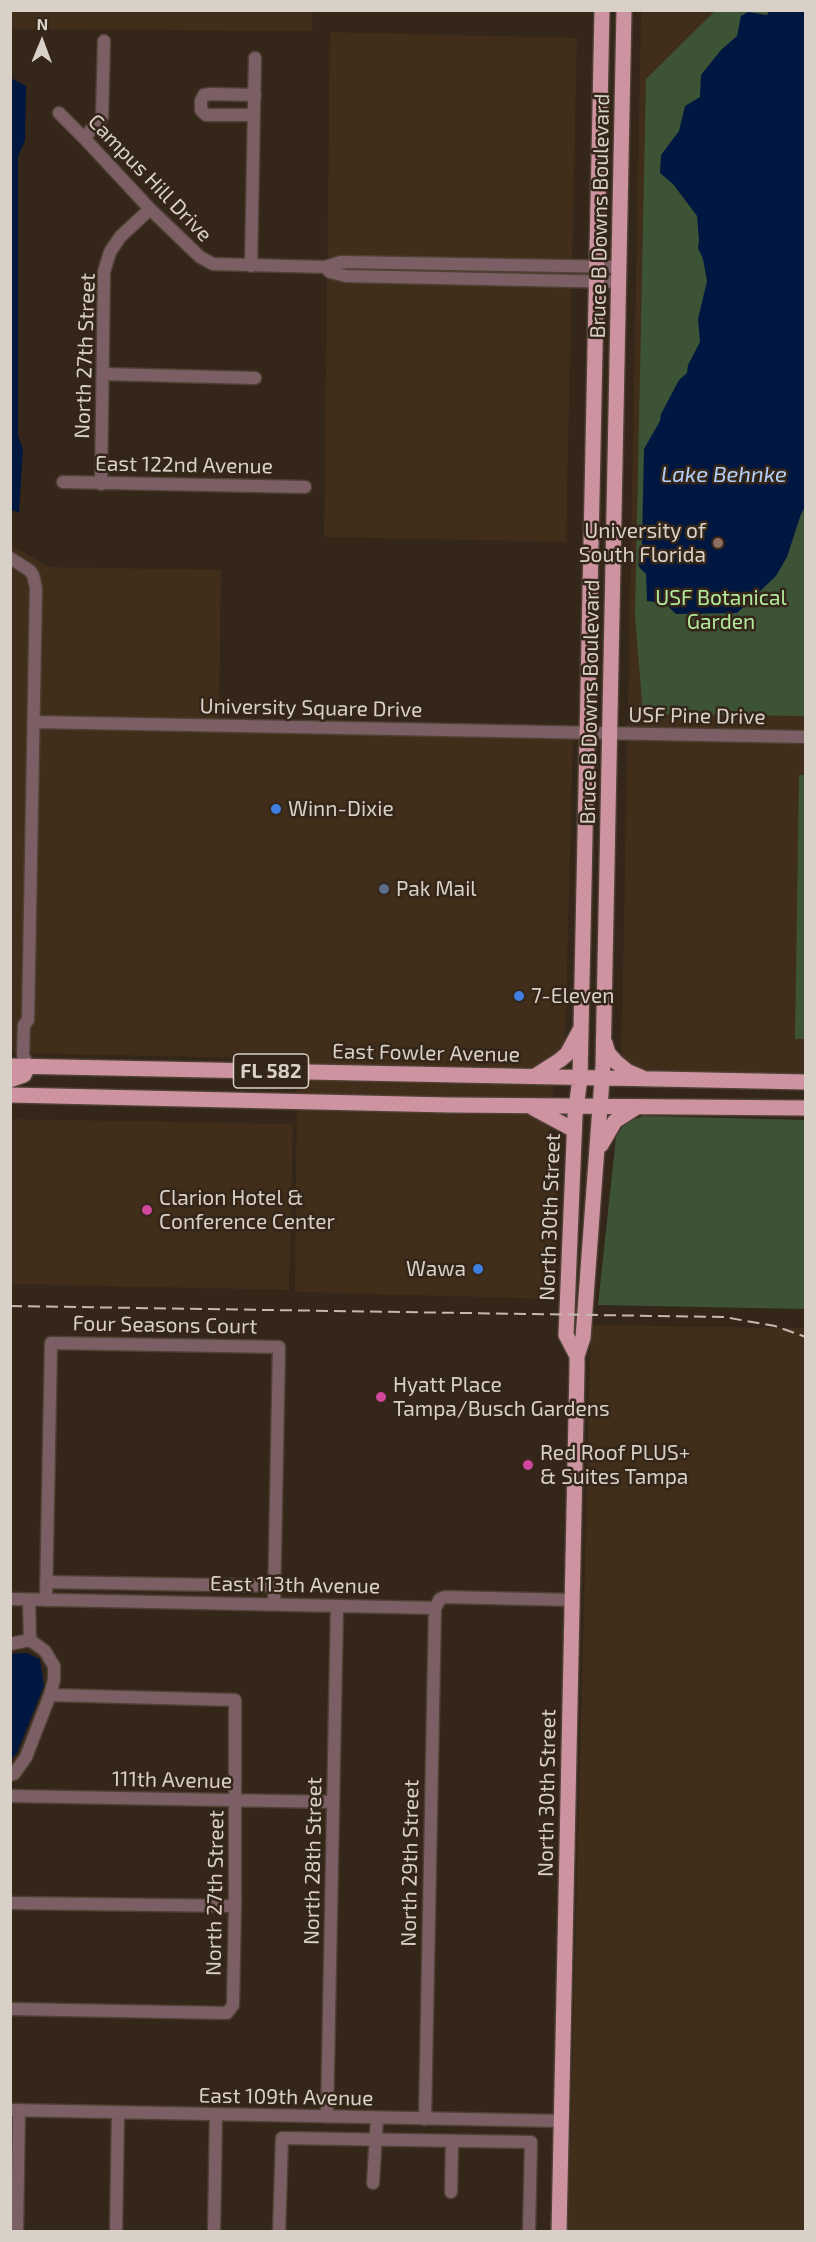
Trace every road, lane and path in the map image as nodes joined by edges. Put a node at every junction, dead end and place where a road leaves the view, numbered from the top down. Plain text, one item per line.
1 (602, 10) edge
2 (624, 10) edge
3 (104, 41) dead end
4 (255, 58) dead end
5 (255, 95) junction
6 (59, 113) dead end
7 (254, 115) junction
8 (84, 138) junction
9 (150, 209) junction
10 (251, 266) junction
11 (596, 274) junction
12 (620, 274) junction
13 (103, 374) junction
14 (255, 378) dead end
15 (63, 482) dead end
16 (101, 484) junction
17 (305, 487) dead end
18 (10, 558) edge
19 (34, 722) junction
20 (587, 732) junction
21 (611, 734) junction
22 (806, 737) edge
23 (581, 1028) junction
24 (603, 1038) junction
25 (10, 1066) edge
26 (28, 1066) junction
27 (532, 1077) junction
28 (580, 1078) junction
29 (602, 1079) junction
30 (10, 1080) edge
31 (646, 1080) junction
32 (806, 1082) edge
33 (10, 1095) edge
34 (528, 1106) junction
35 (576, 1106) junction
36 (600, 1106) junction
37 (637, 1107) junction
38 (806, 1108) edge
39 (574, 1130) junction
40 (598, 1150) junction
41 (578, 1356) junction
42 (46, 1582) junction
43 (274, 1586) junction
44 (10, 1599) edge
45 (28, 1600) junction
46 (46, 1600) junction
47 (573, 1600) junction
48 (274, 1605) junction
49 (338, 1606) junction
50 (435, 1608) junction
51 (30, 1640) junction
52 (10, 1644) edge
53 (50, 1695) junction
54 (10, 1775) edge
55 (10, 1796) edge
56 (235, 1800) junction
57 (333, 1802) junction
58 (10, 1903) edge
59 (235, 1906) junction
60 (10, 2009) edge
61 (15, 2110) edge
62 (118, 2114) junction
63 (216, 2115) junction
64 (327, 2117) junction
65 (377, 2118) junction
66 (425, 2119) junction
67 (562, 2121) junction
68 (377, 2141) junction
69 (452, 2142) junction
70 (373, 2183) dead end
71 (451, 2193) dead end
72 (17, 2232) edge
73 (116, 2232) edge
74 (214, 2232) edge
75 (279, 2232) edge
76 (529, 2232) edge
77 (560, 2232) edge

1 - 11 main road, Bruce B Downs Boulevard
2 - 12 main road, Bruce B Downs Boulevard
3 - 8 street
4 - 5 street
5 - 7 street
5 - 7 street
6 - 8 street, Campus Hill Drive
7 - 10 street
8 - 9 street, Campus Hill Drive
9 - 10 street, Campus Hill Drive
9 - 13 street, North 27th Street
10 - 11 street, Campus Hill Drive
11 - 12 street, Campus Hill Drive
11 - 20 main road, Bruce B Downs Boulevard
12 - 21 main road, Bruce B Downs Boulevard
13 - 14 street
13 - 16 street, North 27th Street
15 - 16 street, East 122nd Avenue
16 - 17 street, East 122nd Avenue
18 - 19 street
19 - 20 street, University Square Drive
19 - 26 street
20 - 21 street, USF Pine Drive
20 - 23 main road, Bruce B Downs Boulevard
21 - 22 street, USF Pine Drive
21 - 24 main road, Bruce B Downs Boulevard
23 - 27 main road
23 - 28 main road, Bruce B Downs Boulevard
24 - 29 main road, Bruce B Downs Boulevard
24 - 31 main road
25 - 26 main road, East Fowler Avenue / FL 582
26 - 27 main road, East Fowler Avenue / FL 582
26 - 30 main road
27 - 28 main road, East Fowler Avenue / FL 582
28 - 29 main road, East Fowler Avenue / FL 582
28 - 35 main road, North 30th Street
29 - 31 main road, East Fowler Avenue / FL 582
29 - 36 main road, Bruce B Downs Boulevard
31 - 32 main road, East Fowler Avenue / FL 582
33 - 34 main road, FL 582
34 - 35 main road, FL 582
34 - 39 main road
35 - 36 main road, FL 582
35 - 39 main road, North 30th Street
36 - 37 main road, FL 582
36 - 40 main road, North 30th Street
37 - 38 main road, FL 582
37 - 40 main road
39 - 41 main road, North 30th Street
40 - 41 main road, North 30th Street
41 - 47 main road, North 30th Street
42 - 43 street
42 - 43 street, Four Seasons Court
42 - 46 street, Four Seasons Court
43 - 48 street, Four Seasons Court
44 - 45 street, East 113th Avenue
45 - 46 street, East 113th Avenue
45 - 51 street
46 - 48 street, East 113th Avenue
47 - 50 street, East 113th Avenue
47 - 67 main road, North 30th Street
48 - 49 street, East 113th Avenue
49 - 50 street, East 113th Avenue
49 - 57 street, North 28th Street
50 - 66 street, North 29th Street
51 - 52 street
51 - 53 street
53 - 54 street
53 - 56 street, North 27th Street
55 - 56 street, 111th Avenue
56 - 57 street, 111th Avenue
56 - 59 street, North 27th Street
57 - 64 street, North 28th Street
58 - 59 street
59 - 60 street, North 27th Street
61 - 62 street, East 109th Avenue
61 - 72 street
62 - 63 street, East 109th Avenue
62 - 73 street
63 - 64 street, East 109th Avenue
63 - 74 street
64 - 65 street, East 109th Avenue
65 - 66 street, East 109th Avenue
65 - 68 street
66 - 67 street, East 109th Avenue
67 - 77 main road, North 30th Street
68 - 69 street
68 - 70 street
68 - 75 street
69 - 71 street
69 - 76 street

